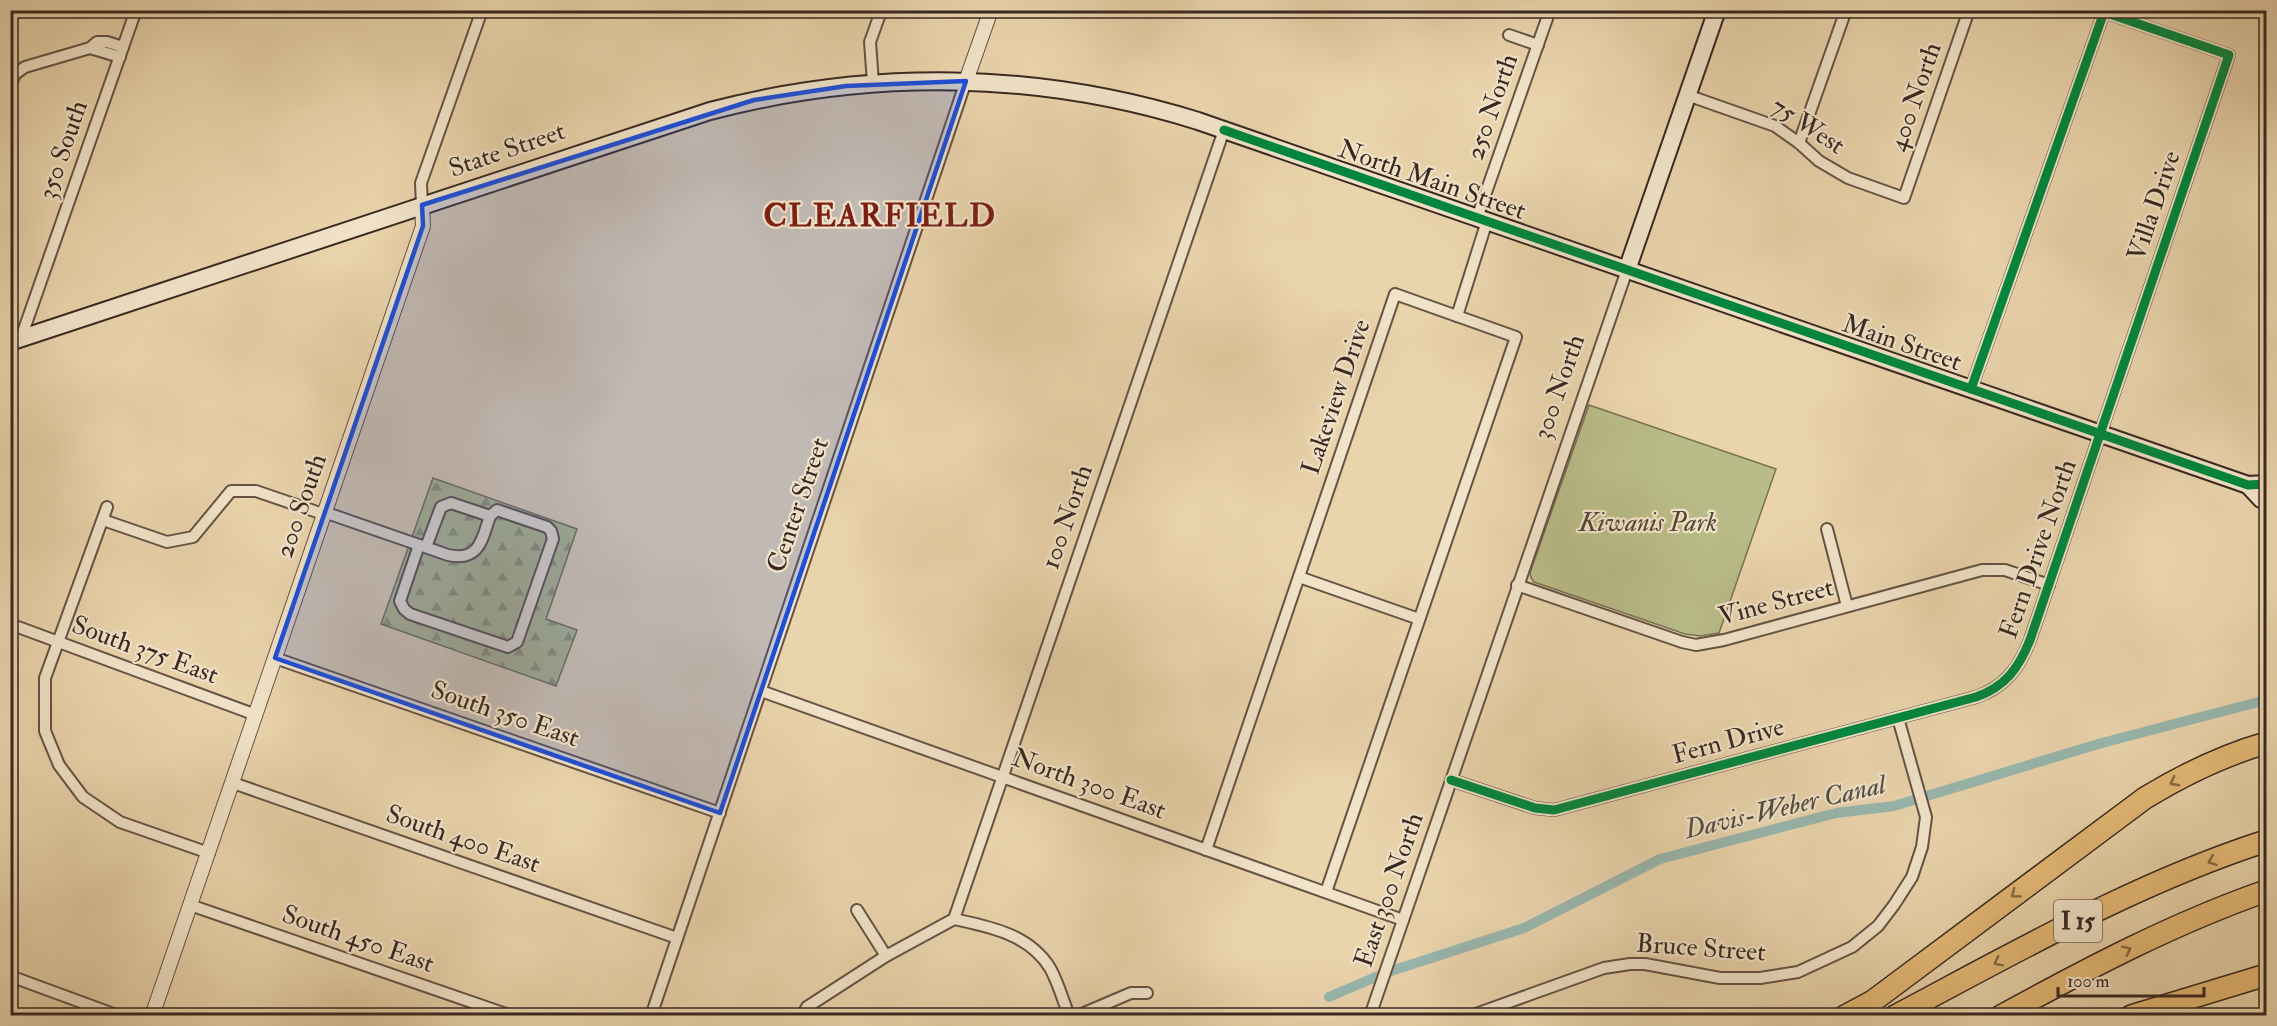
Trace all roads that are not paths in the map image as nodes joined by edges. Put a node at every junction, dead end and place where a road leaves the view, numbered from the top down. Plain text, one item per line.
1 (136, 10) edge
2 (482, 10) edge
3 (874, 10) edge
4 (991, 10) edge
5 (1550, 10) edge
6 (1717, 10) edge
7 (1846, 10) edge
8 (1969, 10) edge
9 (1509, 35) dead end
10 (1538, 45) junction
11 (121, 52) junction
12 (966, 81) junction
13 (873, 83) junction
14 (10, 86) edge
15 (1033, 86) joint
16 (1687, 95) junction
17 (1224, 130) junction
18 (1799, 143) junction
19 (1904, 198) joint
20 (422, 205) junction
21 (1482, 220) junction
22 (1627, 270) junction
23 (1457, 316) junction
24 (16, 340) edge
25 (1971, 389) junction
26 (2099, 434) junction
27 (2266, 483) edge
28 (2248, 485) junction
29 (2266, 501) edge
30 (108, 507) dead end
31 (324, 513) junction
32 (490, 516) junction
33 (103, 520) junction
34 (1827, 529) dead end
35 (423, 546) junction
36 (1299, 577) junction
37 (1517, 585) junction
38 (2049, 585) junction
39 (1846, 606) junction
40 (1419, 619) junction
41 (18, 627) dead end
42 (58, 642) junction
43 (275, 658) junction
44 (2012, 674) joint
45 (761, 691) junction
46 (256, 715) junction
47 (1898, 718) junction
48 (2266, 743) edge
49 (2266, 751) edge
50 (2212, 764) junction
51 (1002, 777) junction
52 (1451, 780) junction
53 (233, 783) junction
54 (720, 813) junction
55 (2266, 841) edge
56 (1206, 850) junction
57 (209, 853) junction
58 (2266, 891) edge
59 (1326, 892) junction
60 (190, 905) junction
61 (857, 910) dead end
62 (954, 919) junction
63 (1403, 920) junction
64 (678, 938) junction
65 (886, 956) junction
66 (2266, 975) edge
67 (13, 977) edge
68 (10, 990) edge
69 (1147, 993) dead end
70 (119, 1016) edge
71 (152, 1016) edge
72 (512, 1016) edge
73 (651, 1016) edge
74 (802, 1016) edge
75 (1069, 1016) edge
76 (1077, 1016) edge
77 (1370, 1016) edge
78 (1470, 1016) edge
79 (1845, 1016) edge
80 (1895, 1016) edge
81 (2001, 1016) edge
82 (2131, 1016) edge

1 - 11 street, 350 South
2 - 20 street, 200 South
3 - 13 street
4 - 12 street, Center Street
5 - 10 street, 250 North
6 - 16 main road, 300 North
7 - 18 street
8 - 19 street, 400 North
9 - 10 street
10 - 21 street, 250 North
11 - 14 street
11 - 24 street, 350 South
12 - 13 main road, State Street
12 - 15 main road, State Street
12 - 45 street, Center Street
13 - 20 main road, State Street
15 - 17 main road, North Main Street
16 - 18 street, 75 West
16 - 22 main road, 300 North
17 - 21 main road, North Main Street
17 - 51 street, 100 North
18 - 19 street, 75 West
20 - 24 main road, State Street
20 - 31 street, 200 South
21 - 22 main road, North Main Street
21 - 23 street
22 - 25 main road, Main Street
22 - 37 street, 300 North
23 - 36 street, Lakeview Drive
23 - 40 street, Lakeview Drive
25 - 26 main road, Main Street
25 - 26 street, Villa Drive
26 - 28 main road, Main Street
26 - 38 street, Fern Drive North
27 - 28 main road, Main Street
28 - 29 main road, Main Street
30 - 33 street
31 - 33 street
31 - 35 street
31 - 43 street, 200 South
32 - 35 street
32 - 35 street
32 - 35 street
33 - 42 street
34 - 39 street
36 - 40 street
36 - 56 street, Lakeview Drive
37 - 39 street, Vine Street
37 - 52 street, 300 North
38 - 39 street, Vine Street
38 - 44 street, Fern Drive North
40 - 59 street, Lakeview Drive
41 - 42 street, South 375 East
42 - 46 street, South 375 East
42 - 57 street
43 - 46 street, 200 South
43 - 54 street, South 350 East
44 - 47 street, Fern Drive
45 - 51 street, North 300 East
45 - 54 street, Center Street
46 - 53 street, 200 South
47 - 52 street, Fern Drive
47 - 78 street, Bruce Street
48 - 50 highway
49 - 50 highway
50 -> 79 highway
51 - 56 street, North 300 East
51 - 62 street, 100 North
52 - 63 street, East 300 North
53 - 57 street, 200 South
53 - 64 street, South 400 East
54 - 64 street, Center Street
55 -> 80 highway, I 15
56 - 59 street, North 300 East
57 - 60 street, 200 South
81 -> 58 highway, I 15
59 - 63 street, North 300 East
60 - 71 street, 200 South
60 - 72 street, South 450 East
61 - 65 street
62 - 65 street
62 - 75 street
63 - 77 street, East 300 North
64 - 73 street, Center Street
65 - 74 street
66 - 82 highway
67 - 68 street
67 - 70 street
69 - 76 street

